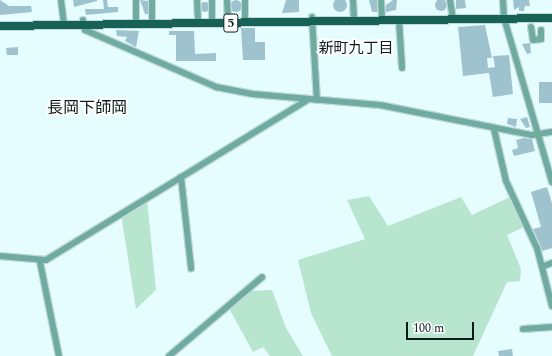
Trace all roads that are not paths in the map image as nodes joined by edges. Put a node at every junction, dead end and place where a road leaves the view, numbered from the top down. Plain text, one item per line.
1 (61, 0) edge
2 (136, 0) edge
3 (152, 0) edge
4 (197, 0) edge
5 (212, 0) edge
6 (227, 0) edge
7 (245, 0) edge
8 (353, 0) edge
9 (381, 0) edge
10 (450, 0) edge
11 (504, 0) edge
12 (354, 17) junction
13 (382, 17) junction
14 (212, 18) junction
15 (228, 18) junction
16 (245, 18) junction
17 (504, 18) junction
18 (552, 18) edge
19 (136, 19) junction
20 (152, 19) junction
21 (198, 19) junction
22 (453, 19) junction
23 (312, 20) junction
24 (399, 20) junction
25 (0, 21) edge
26 (64, 22) junction
27 (84, 22) junction
28 (0, 26) edge
29 (531, 27) dead end
30 (541, 30) dead end
31 (402, 68) dead end
32 (309, 99) junction
33 (317, 100) junction
34 (494, 128) junction
35 (538, 132) junction
36 (552, 132) edge
37 (550, 165) edge
38 (181, 177) junction
39 (552, 182) edge
40 (0, 256) edge
41 (40, 262) junction
42 (552, 263) edge
43 (544, 266) junction
44 (191, 268) dead end
45 (262, 277) dead end
46 (552, 306) edge
47 (552, 327) edge
48 (523, 328) dead end
49 (59, 356) edge
50 (169, 356) edge

1 - 26 street
2 - 19 street
3 - 20 street
4 - 21 street
5 - 14 street
6 - 15 street
7 - 16 street
8 - 12 street
9 - 13 street
10 - 22 street
11 - 17 street
12 - 13 main road, 5
12 - 23 main road, 5
13 - 24 main road, 5
14 - 15 main road, 5
14 - 21 main road, 5
15 - 16 main road, 5
16 - 23 main road, 5
17 - 18 main road, 5
17 - 22 main road, 5
17 - 35 street
19 - 20 main road, 5
19 - 27 main road, 5
20 - 21 main road, 5
22 - 24 main road, 5
23 - 24 main road, 5
23 - 27 main road, 5
23 - 33 street
24 - 31 street
25 - 26 main road, 5
26 - 27 main road, 5
26 - 28 main road, 5
27 - 32 street
29 - 30 street
32 - 33 street
32 - 38 street
33 - 34 street
34 - 35 street
34 - 43 street
35 - 36 street
35 - 37 street
37 - 39 street
38 - 41 street
38 - 44 street
40 - 41 street
41 - 49 street
42 - 43 street
43 - 46 street
45 - 50 street
47 - 48 street

